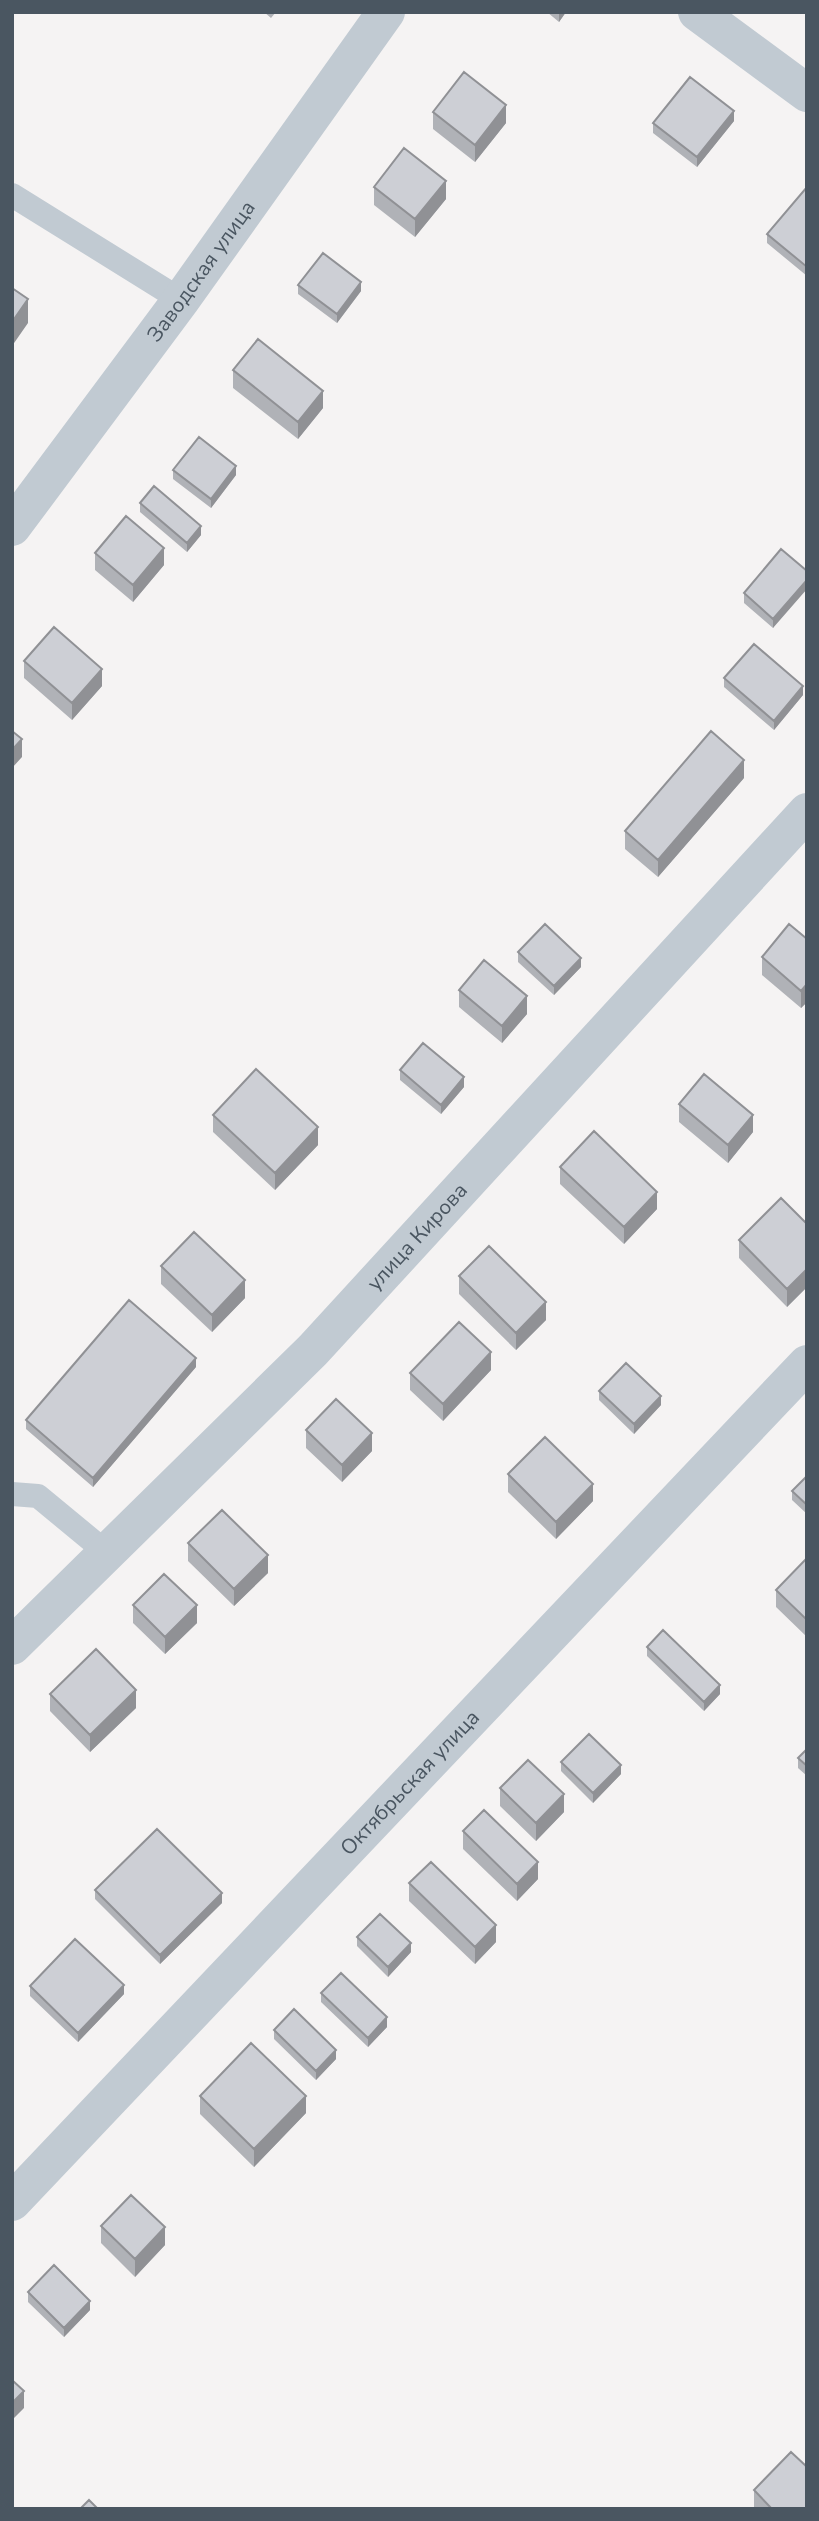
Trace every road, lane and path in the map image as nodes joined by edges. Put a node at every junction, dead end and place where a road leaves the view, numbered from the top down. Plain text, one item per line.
1 (386, 12) edge
2 (697, 12) edge
3 (807, 93) edge
4 (12, 195) edge
5 (181, 300) junction
6 (12, 527) edge
7 (807, 812) edge
8 (807, 1364) edge
9 (12, 1494) edge
10 (107, 1553) junction
11 (12, 1646) edge
12 (12, 2202) edge

1 - 5 street, Заводская улица
2 - 3 street
4 - 5 lane
5 - 6 street, Заводская улица
7 - 10 street, улица Кирова
8 - 12 street, Октябрьская улица
9 - 10 lane
10 - 11 street, улица Кирова

